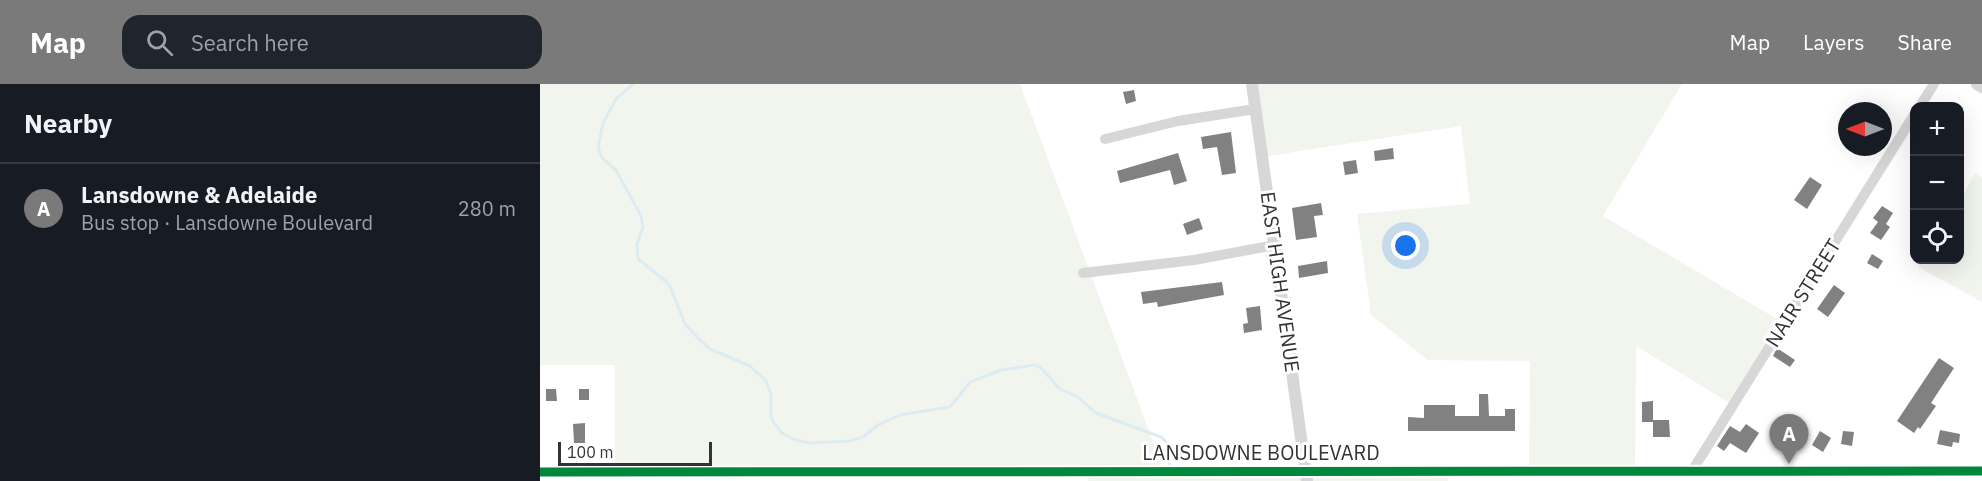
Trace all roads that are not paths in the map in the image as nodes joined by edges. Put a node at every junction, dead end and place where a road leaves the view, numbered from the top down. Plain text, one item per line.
1 (1252, 84) edge
2 (1934, 84) edge
3 (1977, 84) edge
4 (1982, 87) edge
5 (1923, 102) edge
6 (1255, 109) junction
7 (1910, 121) edge
8 (1106, 139) dead end
9 (1275, 245) junction
10 (1083, 273) dead end
11 (1692, 471) junction
12 (1982, 471) edge
13 (540, 472) edge
14 (758, 476) edge
15 (922, 476) edge
16 (1307, 476) edge
17 (1800, 476) edge
18 (1964, 476) edge

1 - 6 street, EAST HIGH AVENUE
2 - 5 street
3 - 4 street
6 - 8 street
6 - 9 street, EAST HIGH AVENUE
7 - 11 street, NAIR STREET
9 - 10 street
9 - 16 street, EAST HIGH AVENUE
11 - 16 street, LANSDOWNE BOULEVARD
11 - 17 street, LANSDOWNE BOULEVARD
12 - 18 street, LANSDOWNE BOULEVARD
13 - 14 street, LANSDOWNE BOULEVARD
14 - 15 street, LANSDOWNE BOULEVARD
15 - 16 street, LANSDOWNE BOULEVARD
17 - 18 street, LANSDOWNE BOULEVARD

